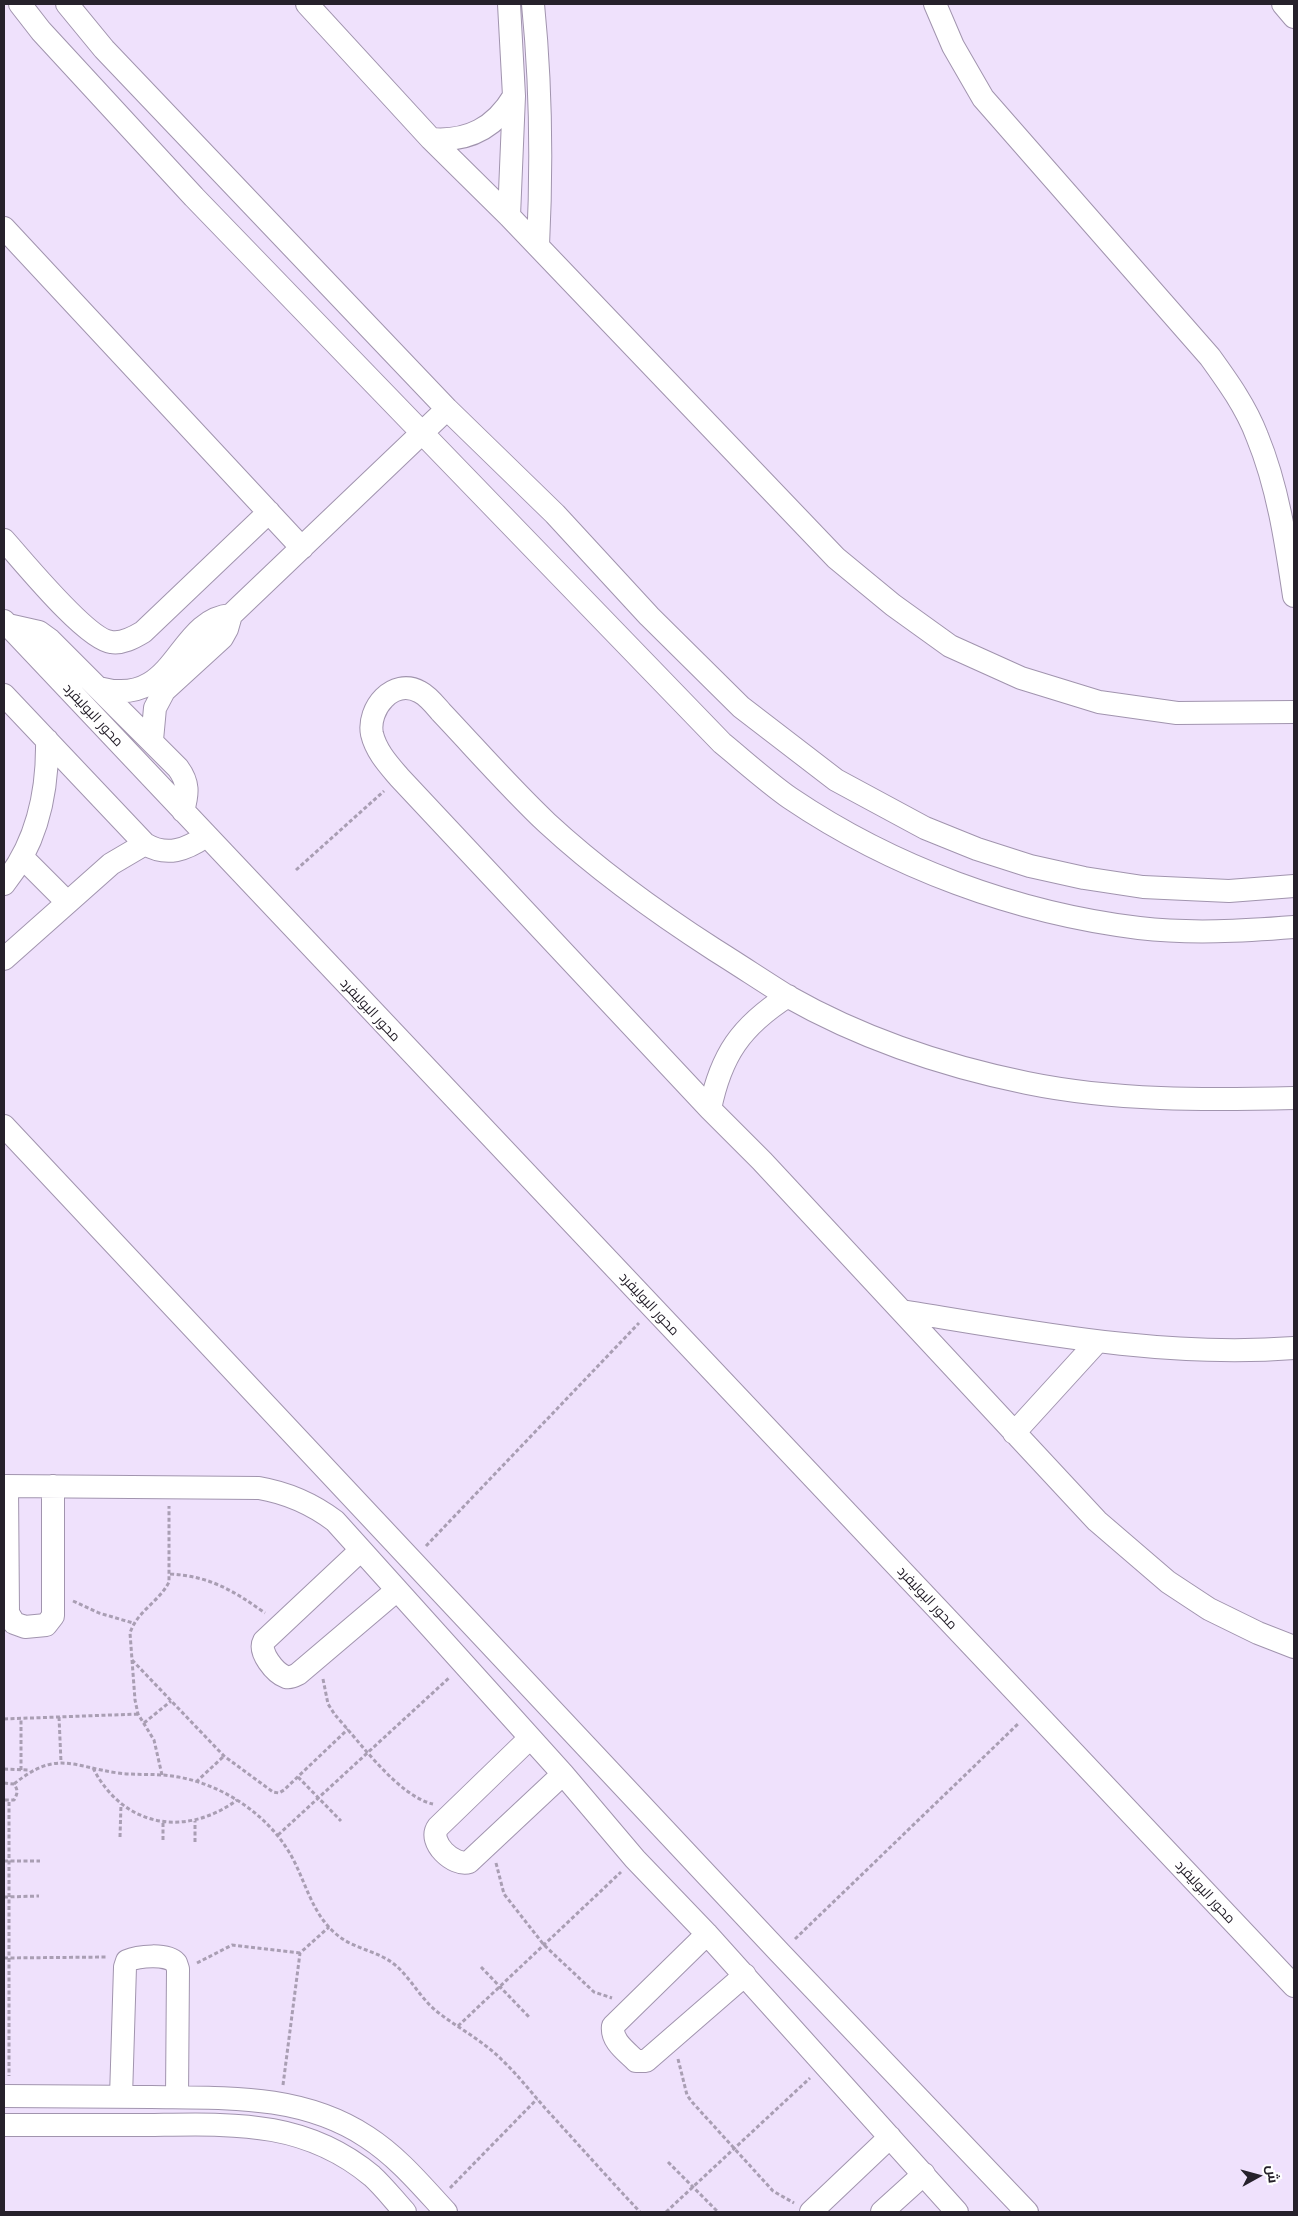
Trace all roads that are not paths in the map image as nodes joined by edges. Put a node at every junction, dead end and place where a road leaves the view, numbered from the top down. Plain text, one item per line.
1 (20, 4) edge
2 (67, 4) edge
3 (307, 4) edge
4 (509, 4) edge
5 (533, 4) edge
6 (935, 4) edge
7 (1283, 4) edge
8 (1294, 17) edge
9 (514, 96) junction
10 (432, 139) junction
11 (509, 216) junction
12 (4, 228) edge
13 (538, 246) junction
14 (447, 409) junction
15 (422, 433) junction
16 (269, 512) junction
17 (4, 540) edge
18 (302, 548) junction
19 (1294, 596) edge
20 (6, 623) edge
21 (195, 649) junction
22 (100, 688) junction
23 (4, 696) edge
24 (1294, 712) edge
25 (47, 740) junction
26 (152, 740) junction
27 (183, 810) junction
28 (206, 836) junction
29 (145, 844) junction
30 (22, 857) junction
31 (4, 884) edge
32 (1294, 886) edge
33 (66, 902) junction
34 (1294, 927) edge
35 (4, 959) edge
36 (788, 996) junction
37 (1294, 1098) edge
38 (710, 1109) junction
39 (4, 1126) edge
40 (902, 1311) junction
41 (1097, 1342) junction
42 (1294, 1348) edge
43 (1014, 1433) junction
44 (5, 1486) edge
45 (53, 1486) junction
46 (361, 1550) junction
47 (397, 1590) junction
48 (1294, 1647) edge
49 (530, 1738) junction
50 (563, 1774) junction
51 (707, 1934) junction
52 (745, 1975) junction
53 (1294, 1986) edge
54 (6, 2096) edge
55 (121, 2097) junction
56 (177, 2097) junction
57 (4, 2125) edge
58 (890, 2136) junction
59 (924, 2174) junction
60 (1005, 2201) edge
61 (442, 2207) edge
62 (816, 2207) edge
63 (405, 2212) edge
64 (882, 2212) edge
65 (957, 2212) edge
66 (1027, 2212) edge

1 - 15 street
2 - 14 street
3 - 10 street
4 - 9 street
5 - 13 street
6 - 19 street
7 - 8 street
9 - 10 street
9 - 11 street
10 - 11 street
11 - 13 street
12 - 16 street
13 - 24 street
14 - 15 street
14 - 32 street
15 - 18 street
15 - 34 street
16 - 17 street
16 - 18 street
18 - 21 street
20 - 22 street
20 - 27 street, محور البوليفرد
21 - 22 street
21 - 26 street
22 - 26 street
23 - 25 street
25 - 29 street
25 - 30 street
26 - 27 street
27 - 28 street, محور البوليفرد
28 - 29 street
28 - 53 street, محور البوليفرد
29 - 33 street
30 - 31 street
30 - 33 street
33 - 35 street
36 - 37 street
36 - 38 street
36 - 38 street
38 - 40 street
39 - 60 street
40 - 41 street
40 - 43 street
41 - 42 street
41 - 43 street
43 - 48 street
44 - 45 street
44 - 45 street
45 - 46 street
46 - 47 street
46 - 47 street
47 - 49 street
49 - 50 street
49 - 50 street
50 - 51 street
51 - 52 street
51 - 52 street
52 - 58 street
54 - 55 street
55 - 56 street
55 - 56 street
56 - 61 street
57 - 63 street
58 - 59 street
58 - 62 street
59 - 64 street
59 - 65 street
60 - 66 street

